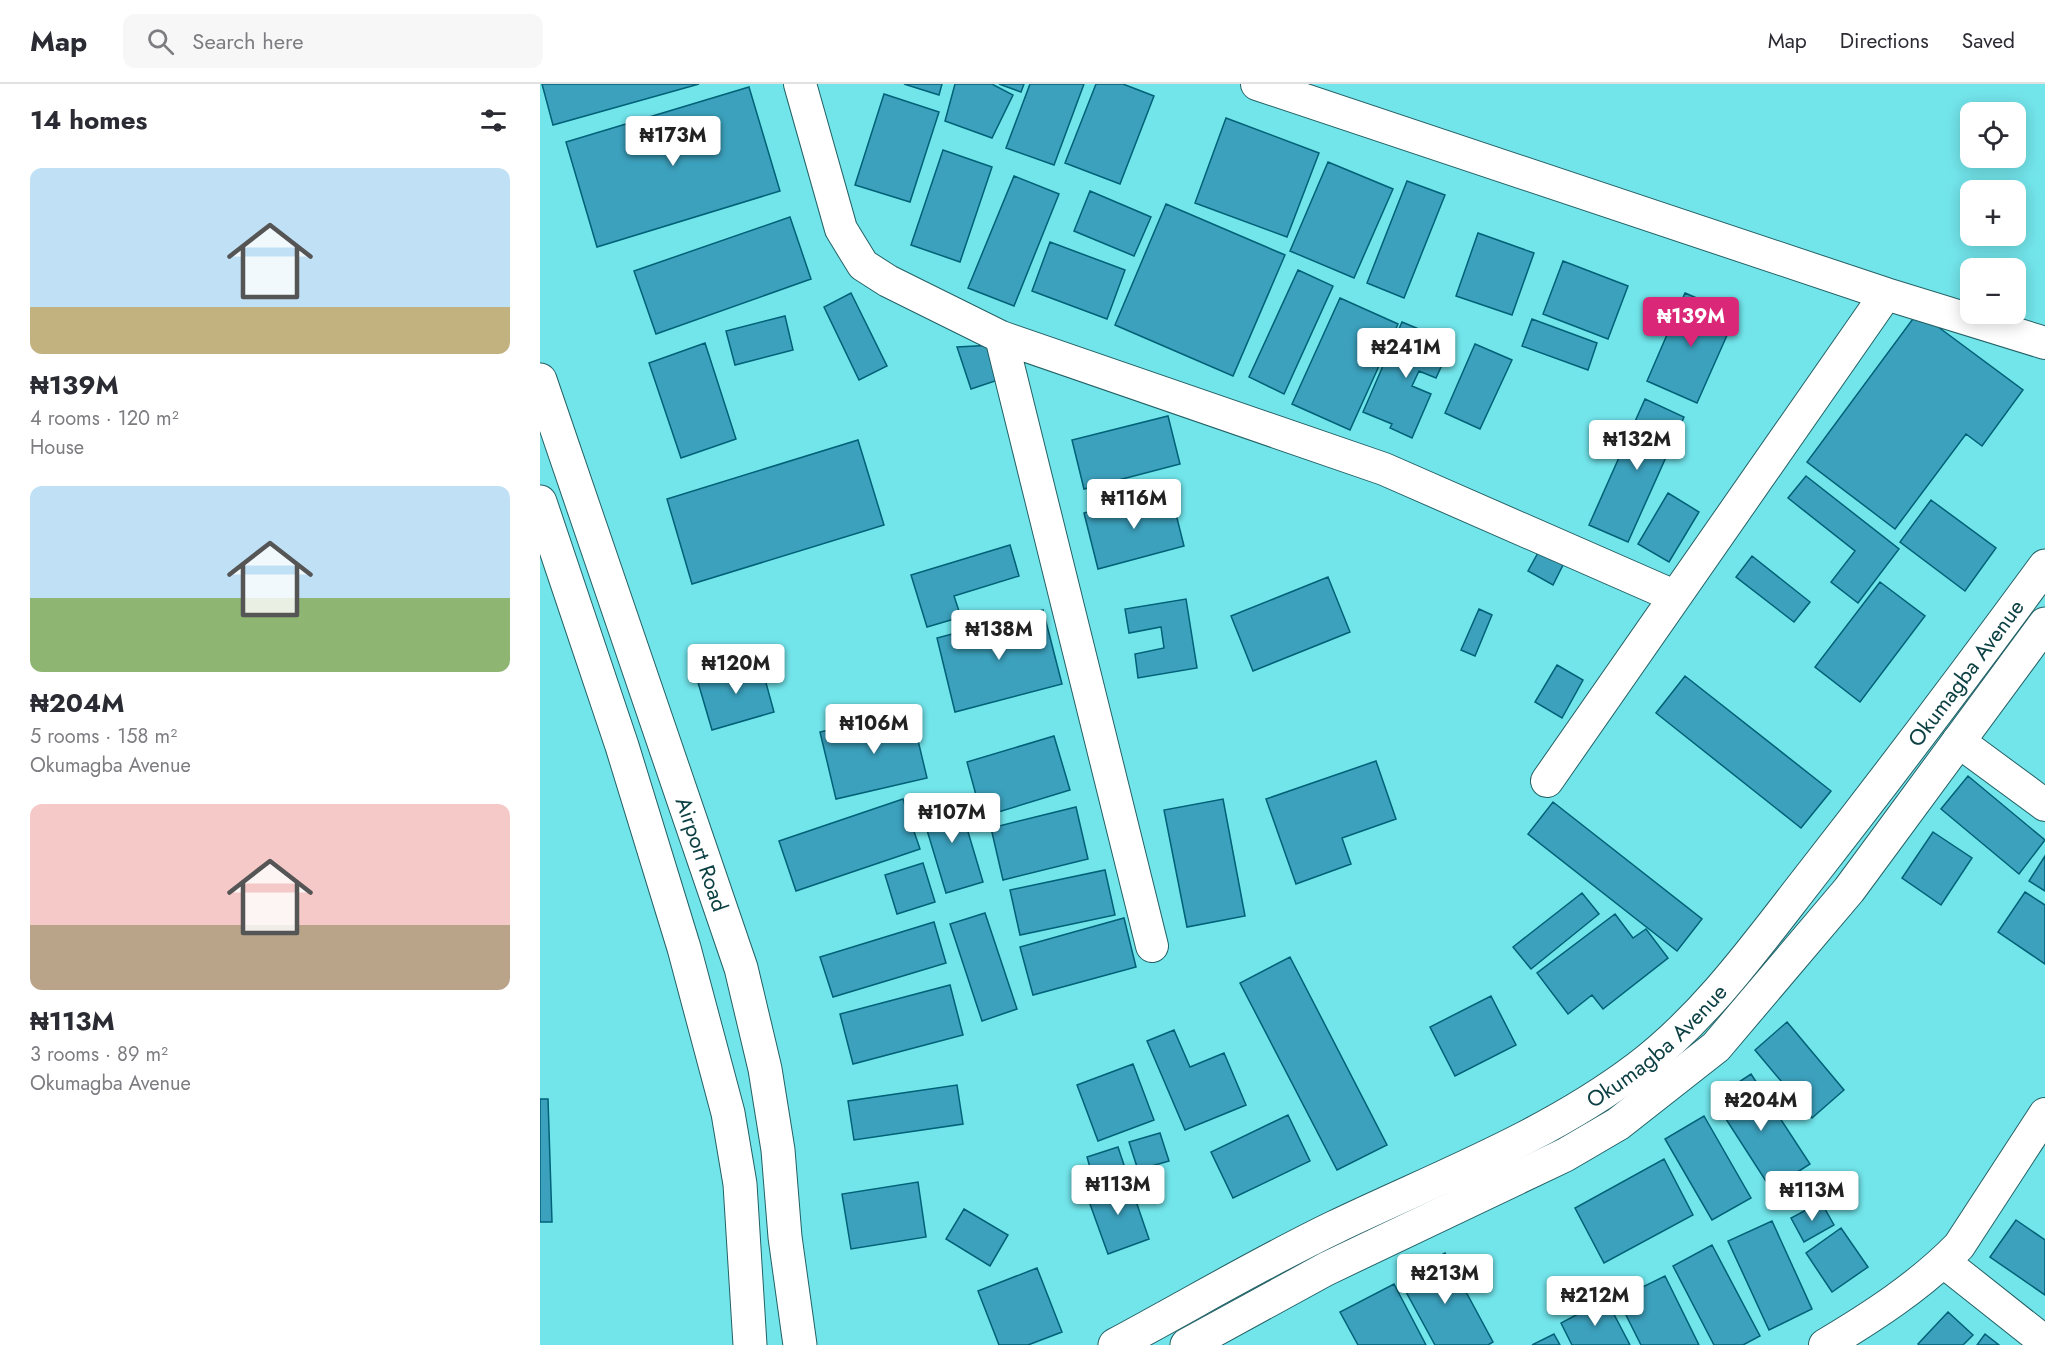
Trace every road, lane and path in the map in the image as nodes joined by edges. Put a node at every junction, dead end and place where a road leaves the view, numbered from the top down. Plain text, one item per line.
1 (800, 84) edge
2 (1257, 84) edge
3 (1886, 294) junction
4 (1001, 337) junction
5 (2045, 343) edge
6 (540, 380) edge
7 (540, 502) edge
8 (2045, 566) edge
9 (1674, 596) junction
10 (2045, 624) edge
11 (1958, 741) junction
12 (1546, 781) dead end
13 (2045, 805) edge
14 (1152, 946) dead end
15 (2045, 1114) edge
16 (1944, 1262) junction
17 (2045, 1342) edge
18 (750, 1345) edge
19 (800, 1345) edge
20 (1115, 1345) edge
21 (1187, 1345) edge
22 (1825, 1345) edge

1 - 4 street
2 - 3 street
3 - 5 street
3 - 9 street
4 - 9 street
4 - 14 street
6 - 19 main road, Airport Road
7 - 18 main road, Airport Road
8 - 20 main road, Okumagba Avenue
9 - 12 street
10 - 11 main road, Okumagba Avenue
11 - 13 street
11 - 21 main road, Okumagba Avenue
15 - 16 street
16 - 17 street
16 - 22 street

